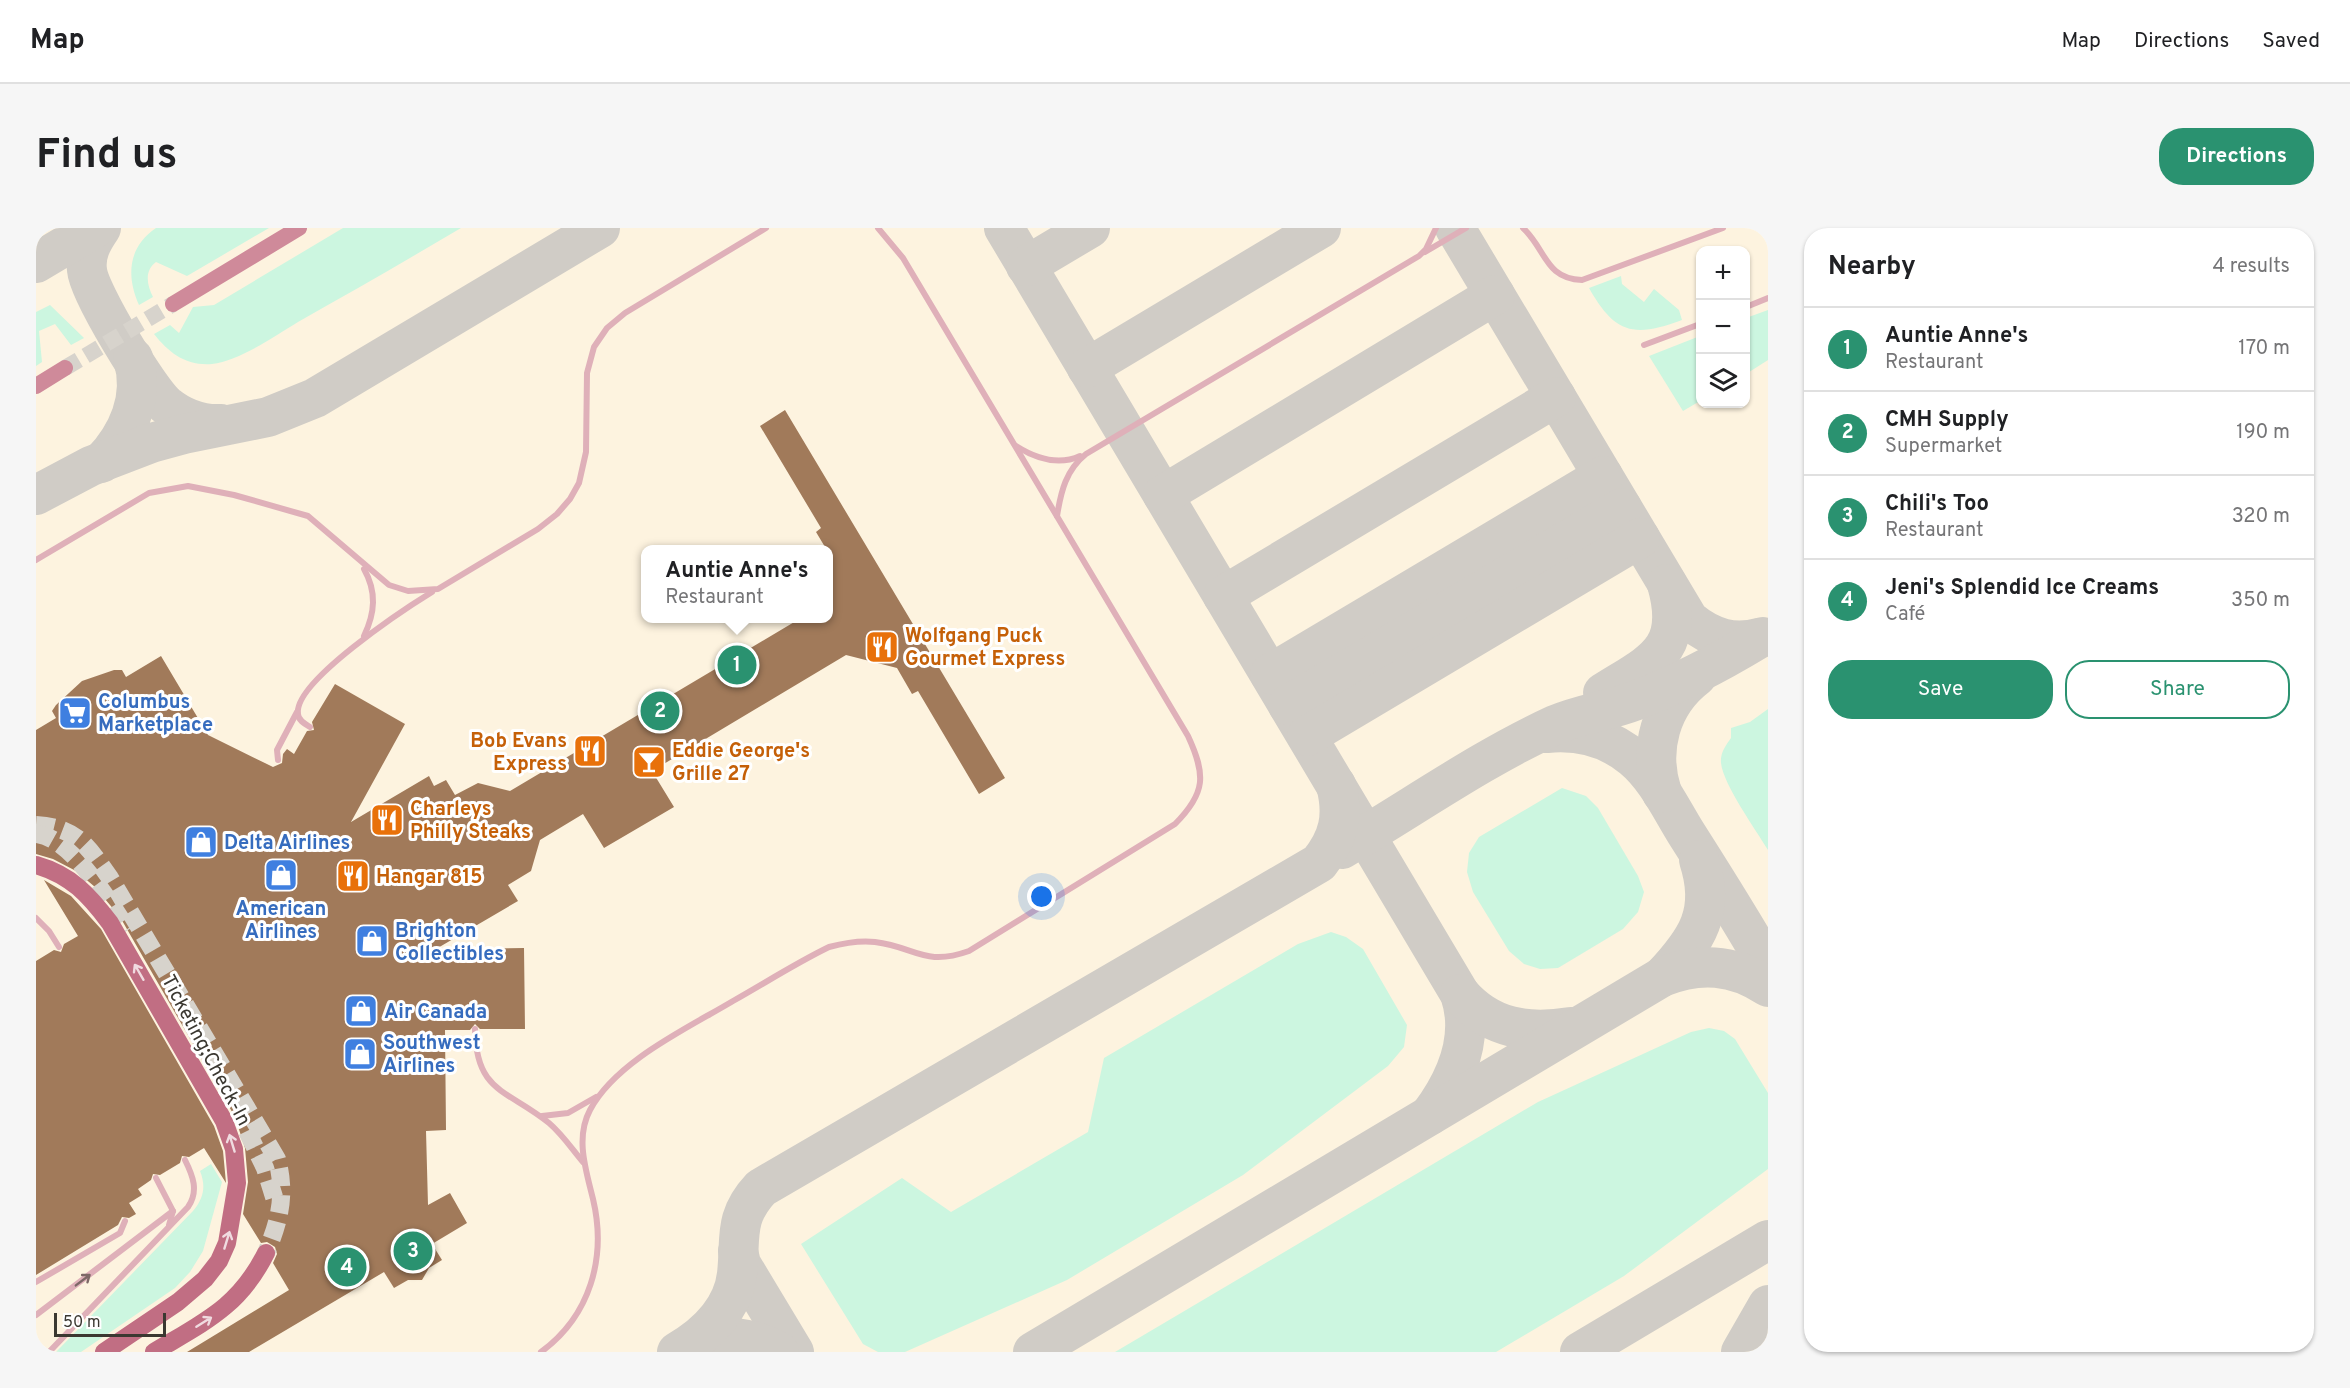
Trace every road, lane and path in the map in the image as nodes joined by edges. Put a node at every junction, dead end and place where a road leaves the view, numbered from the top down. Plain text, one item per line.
1 (299, 228) edge
2 (766, 228) edge
3 (878, 228) edge
4 (1436, 228) edge
5 (1466, 228) edge
6 (1523, 228) edge
7 (1718, 229) edge
8 (1419, 256) junction
9 (1768, 298) edge
10 (173, 304) tunnel mouth
11 (1750, 305) edge
12 (1696, 326) edge
13 (1644, 345) dead end
14 (65, 368) tunnel mouth
15 (36, 386) edge
16 (1014, 445) junction
17 (1086, 454) junction
18 (1057, 516) junction
19 (36, 560) edge
20 (359, 561) junction
21 (438, 589) junction
22 (362, 641) junction
23 (297, 711) junction
24 (310, 727) dead end
25 (278, 760) dead end
26 (36, 865) edge
27 (36, 918) edge
28 (59, 947) dead end
29 (475, 1029) dead end
30 (606, 1089) junction
31 (539, 1116) junction
32 (186, 1160) dead end
33 (583, 1163) junction
34 (156, 1178) dead end
35 (173, 1211) junction
36 (125, 1221) dead end
37 (158, 1240) junction
38 (267, 1252) tunnel mouth
39 (36, 1282) edge
40 (36, 1315) edge
41 (49, 1352) edge
42 (104, 1352) edge
43 (154, 1352) edge
44 (541, 1352) edge

1 - 10 street
2 - 21 lane
3 - 16 lane
4 - 8 lane
5 - 8 lane
6 - 7 lane
8 - 17 lane
9 - 11 lane
12 - 13 lane
14 - 15 street
16 - 17 lane
16 - 18 lane
17 - 18 lane
18 - 30 lane
19 - 20 lane
20 - 21 lane
20 - 22 lane
21 - 22 lane
22 - 23 lane
23 - 24 lane
23 - 25 lane
42 -> 26 main road, Ticketing;Check-In
27 - 28 lane
29 - 31 lane
30 - 31 lane
30 - 33 lane
31 - 33 lane
32 - 37 lane
33 - 44 lane
34 - 35 lane
35 - 37 lane
40 -> 35 lane
36 - 39 lane
37 - 41 lane
43 -> 38 main road

